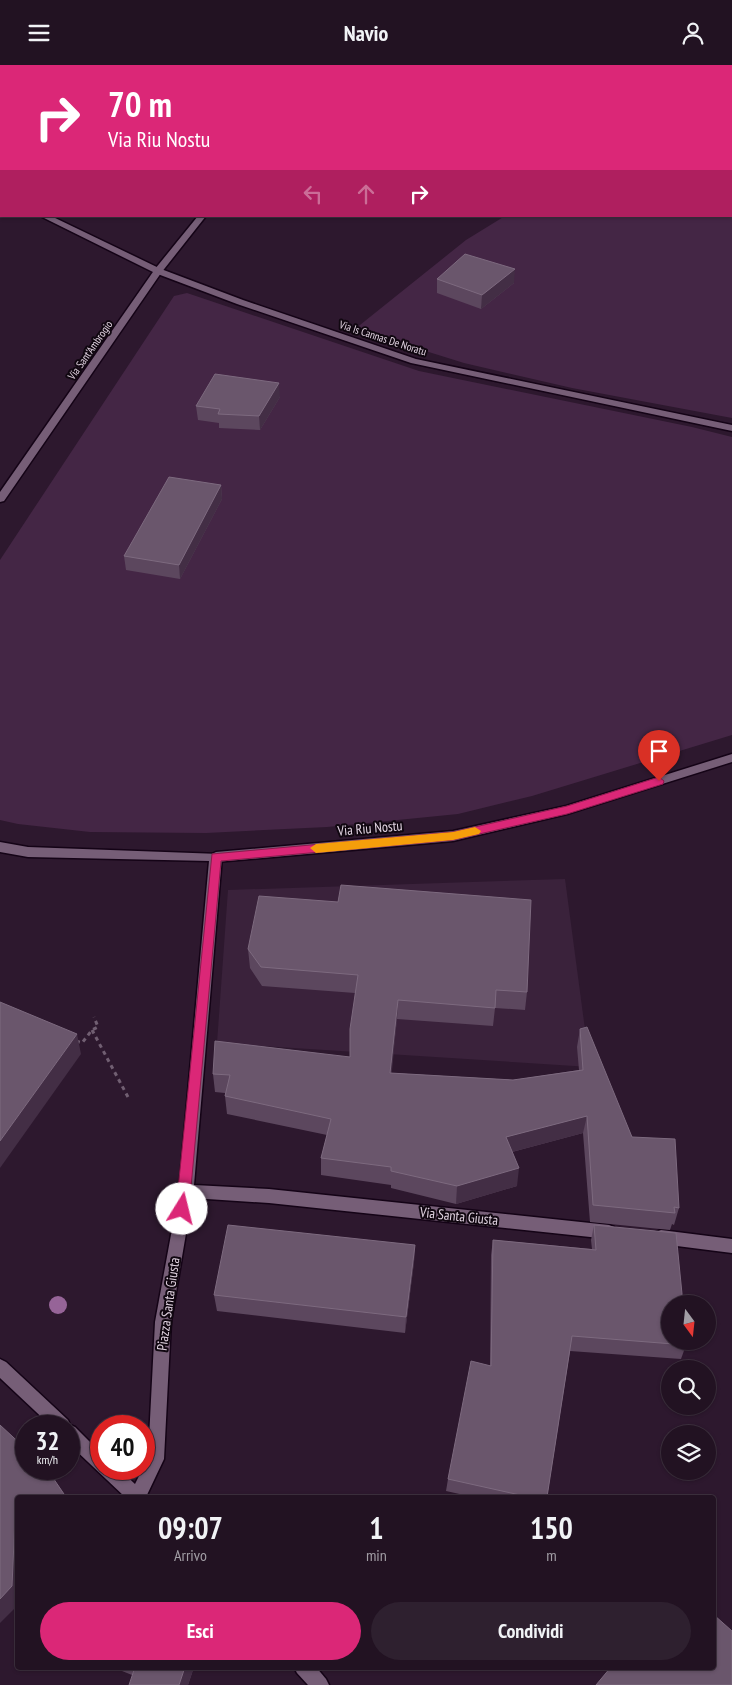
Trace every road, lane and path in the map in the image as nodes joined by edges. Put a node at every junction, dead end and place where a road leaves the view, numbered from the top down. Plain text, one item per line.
1 (46, 217) edge
2 (201, 217) edge
3 (158, 271) junction
4 (732, 428) edge
5 (0, 499) edge
6 (732, 758) edge
7 (0, 847) edge
8 (216, 857) junction
9 (94, 1017) dead end
10 (92, 1030) junction
11 (73, 1039) edge
12 (128, 1097) dead end
13 (186, 1191) junction
14 (621, 1233) edge
15 (650, 1236) edge
16 (732, 1246) edge
17 (0, 1367) edge
18 (50, 1415) edge
19 (80, 1443) edge
20 (90, 1453) edge
21 (119, 1480) edge
22 (135, 1495) edge
23 (138, 1495) edge
24 (306, 1670) edge
25 (320, 1685) edge

1 - 3 street, Via Is Cannas De Noratu
2 - 3 street, Via Sant'Ambrogio
3 - 4 street, Via Is Cannas De Noratu
3 - 5 street, Via Sant'Ambrogio
6 - 8 street, Via Riu Nostu
7 - 8 street, Via Riu Nostu
8 - 13 street, Piazza Santa Giusta
9 - 10 path
10 - 11 path
10 - 12 path
13 - 14 street, Via Santa Giusta
13 - 23 street, Piazza Santa Giusta
15 - 16 street
17 - 18 street
19 - 20 street
21 - 22 street, Piazza Santa Giusta
24 - 25 street

